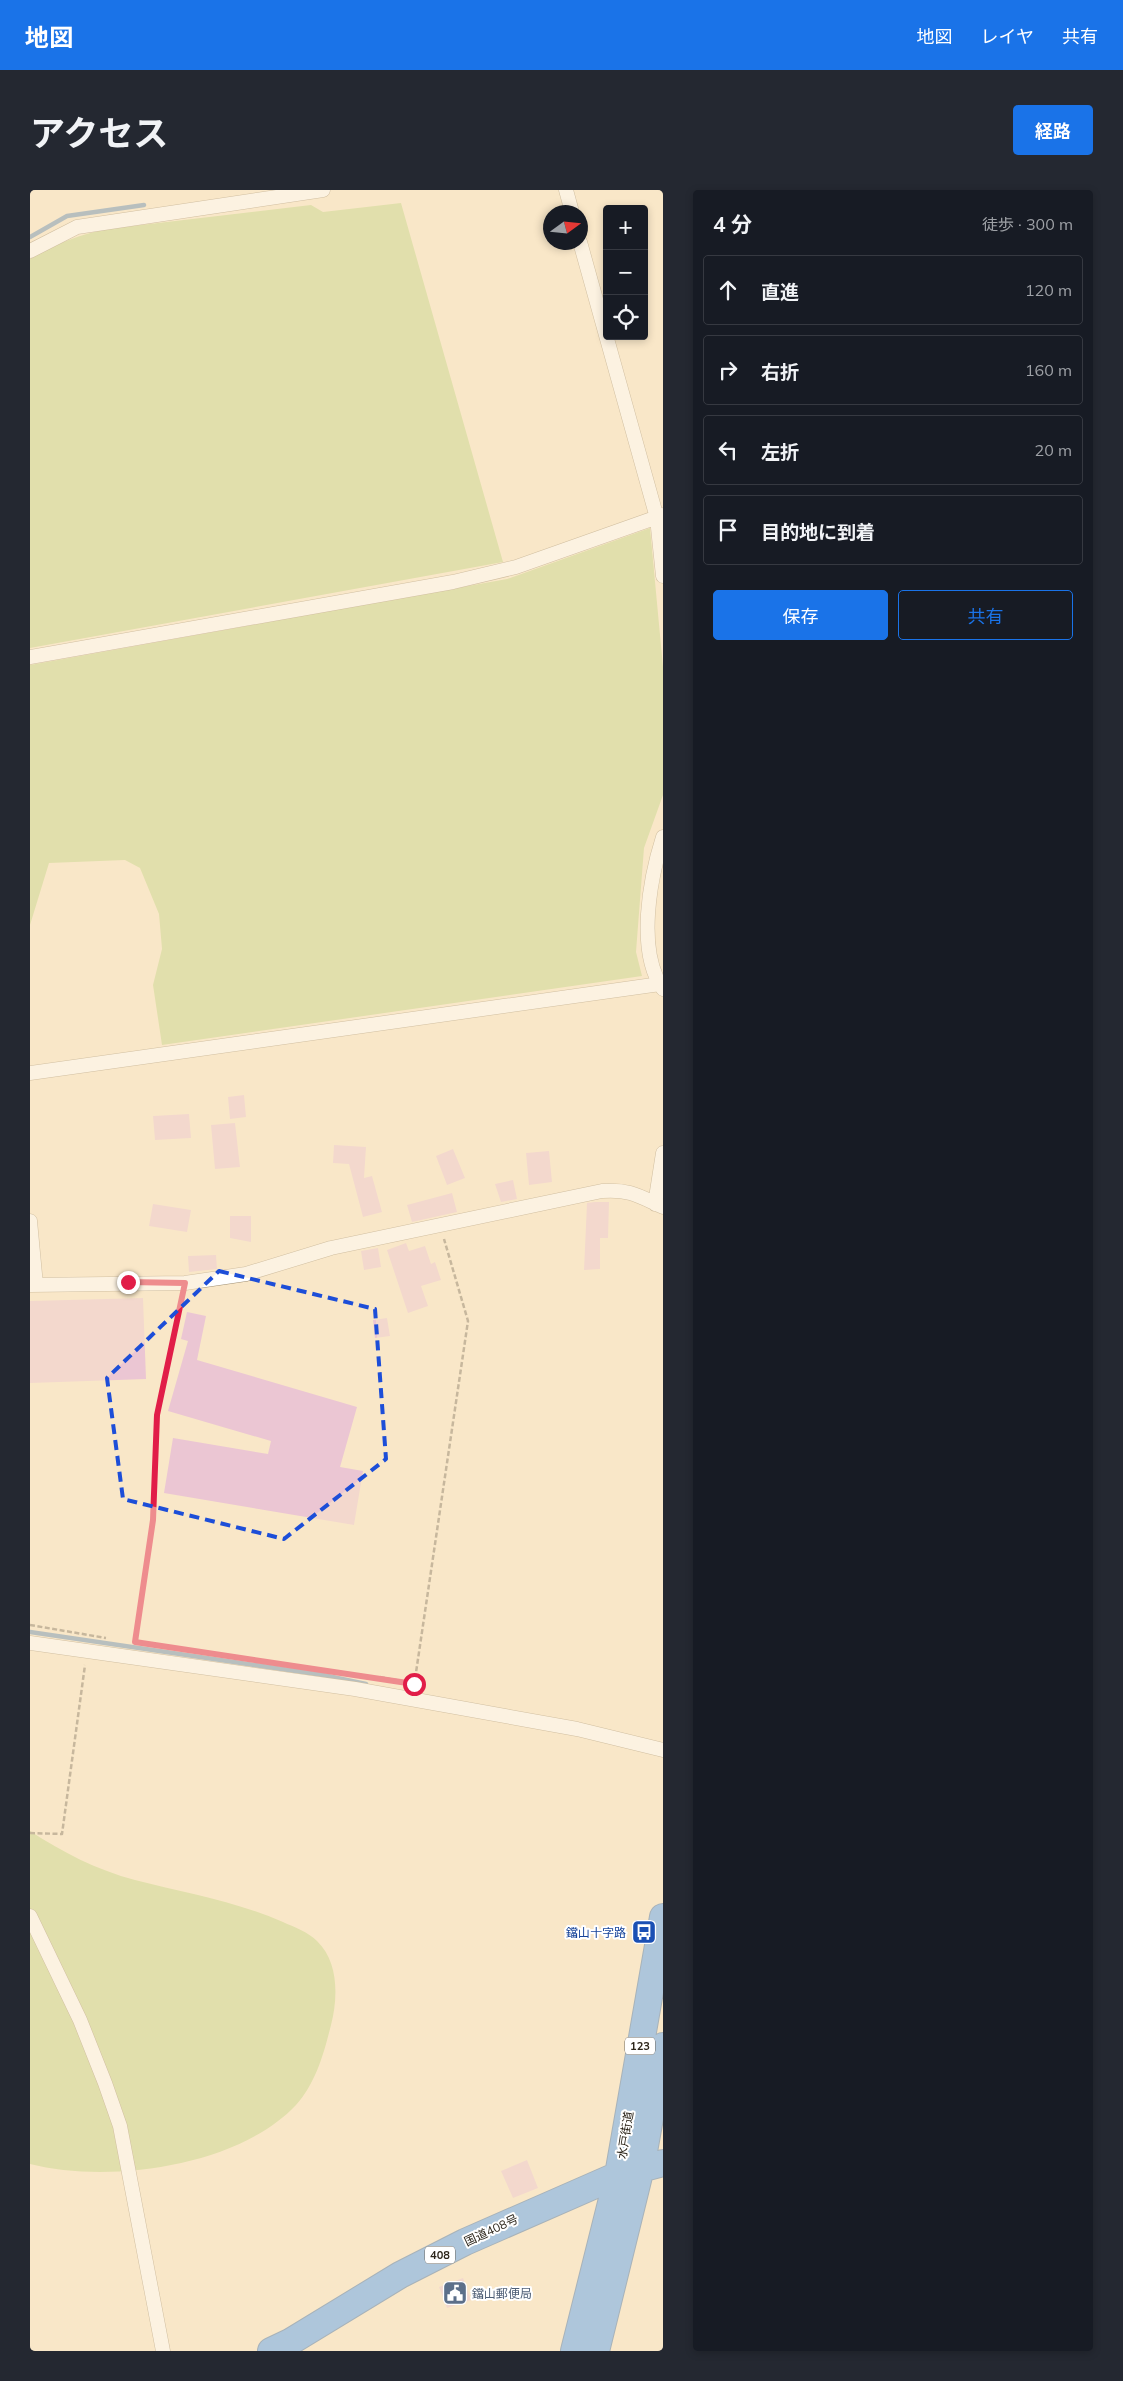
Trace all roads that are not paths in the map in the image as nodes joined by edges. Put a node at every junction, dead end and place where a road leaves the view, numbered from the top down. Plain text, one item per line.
1 (323, 190) edge
2 (566, 190) edge
3 (570, 205) edge
4 (582, 250) edge
5 (30, 251) edge
6 (660, 517) edge
7 (663, 576) edge
8 (30, 657) edge
9 (663, 837) edge
10 (662, 986) edge
11 (30, 1073) edge
12 (663, 1153) edge
13 (659, 1206) edge
14 (30, 1221) edge
15 (33, 1285) edge
16 (30, 1643) edge
17 (663, 1750) edge
18 (30, 1916) edge
19 (663, 1917) edge
20 (663, 2046) edge
21 (641, 2169) edge
22 (163, 2351) edge
23 (271, 2351) edge
24 (574, 2351) edge
25 (596, 2351) edge

1 - 5 street
2 - 3 street
4 - 6 street
6 - 7 street
6 - 8 street
9 - 10 street
10 - 11 street
12 - 13 street
13 - 15 street
14 - 15 street
16 - 17 street
18 - 22 street
19 - 21 highway, 水戸街道 / 123
20 - 21 highway, 水戸街道 / 123
21 - 23 highway, 国道408号 / 408
21 - 24 highway, 水戸街道 / 123
21 - 25 highway, 水戸街道 / 123

